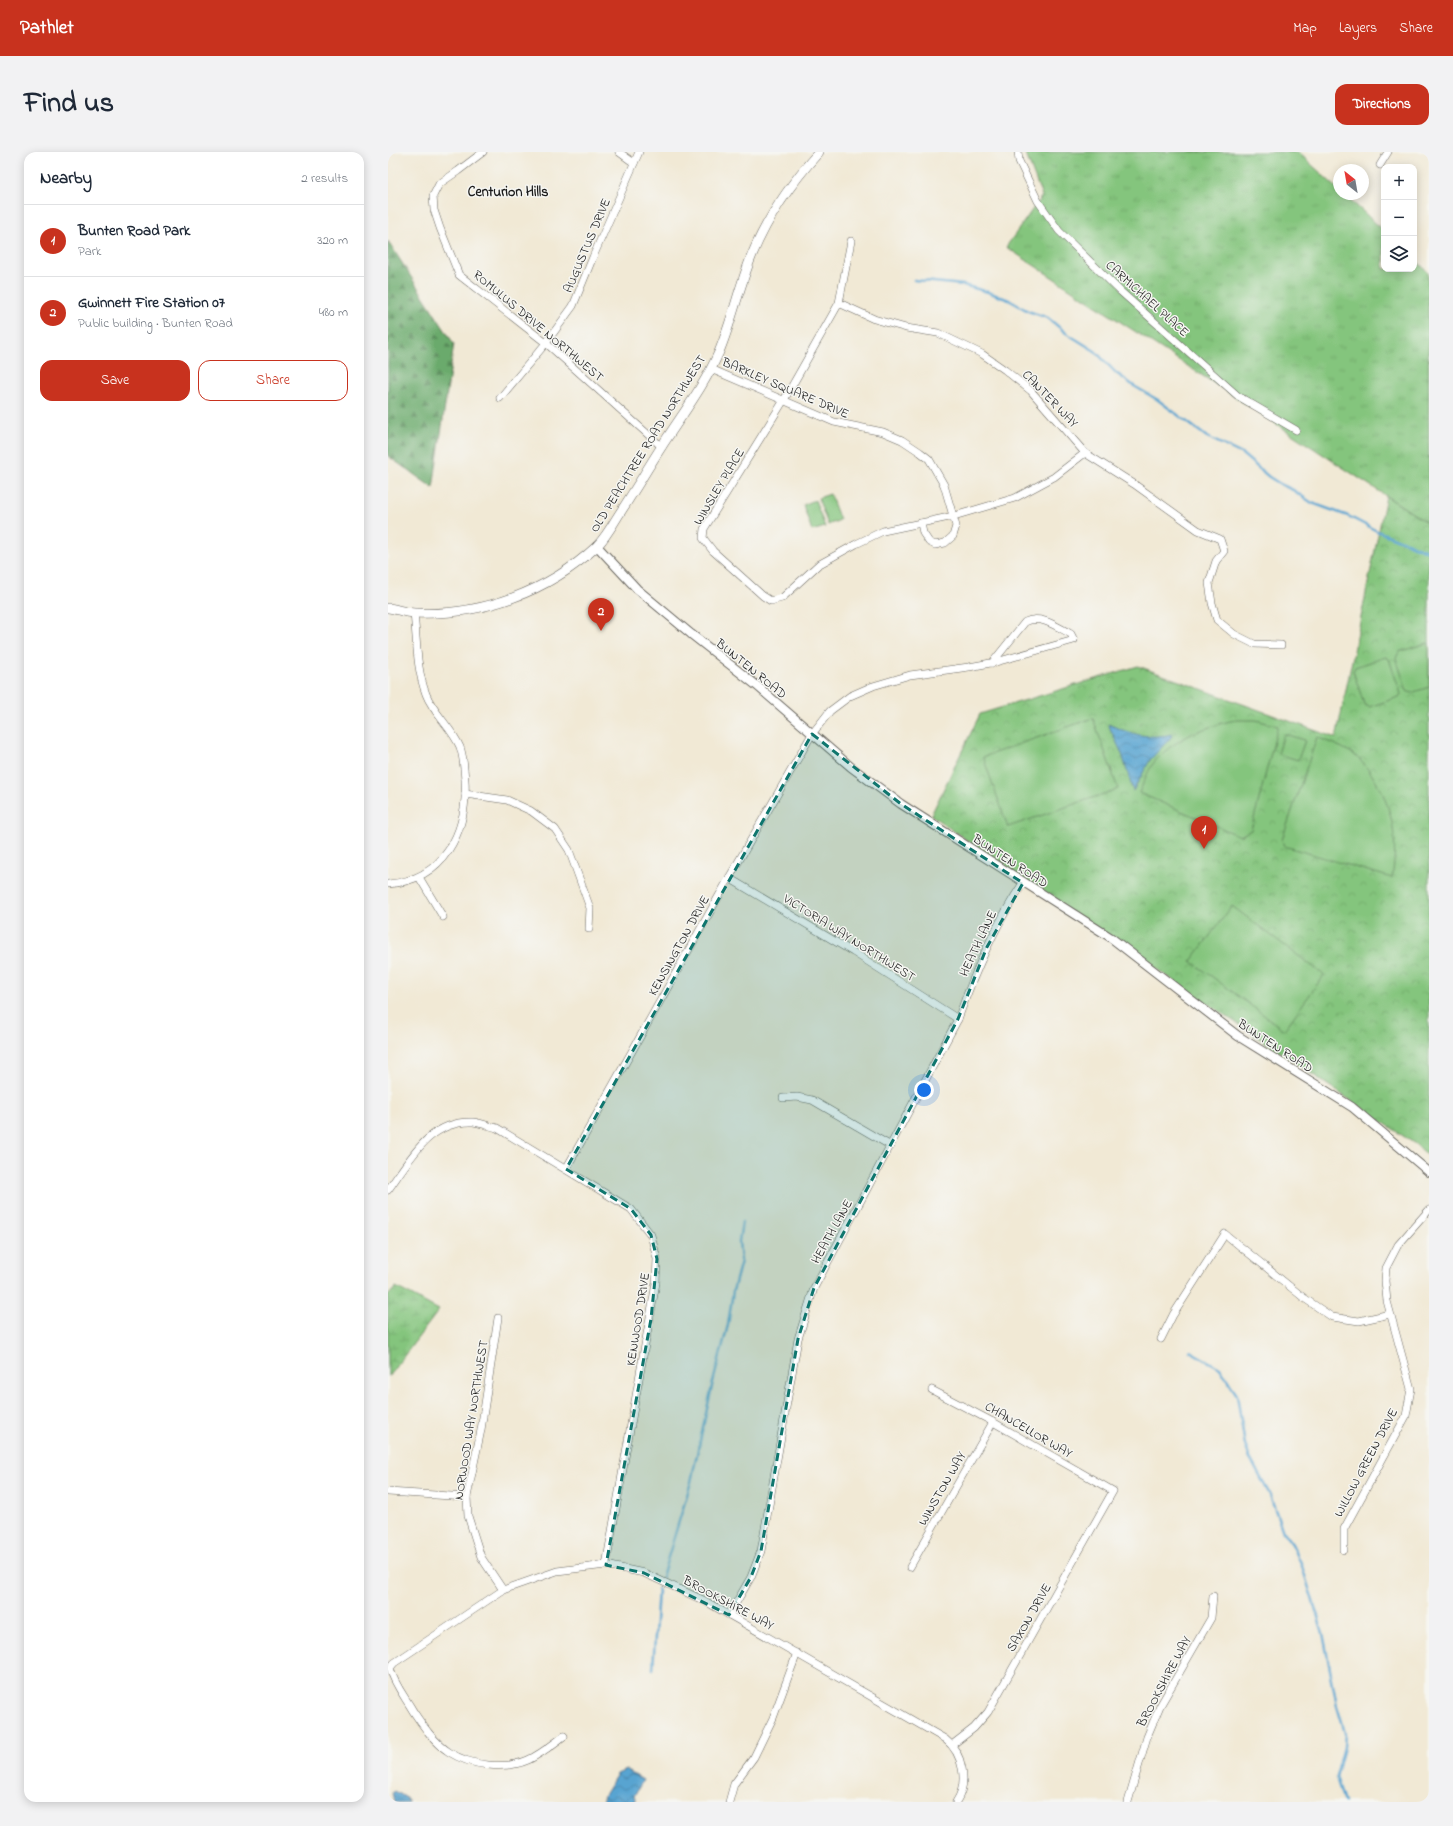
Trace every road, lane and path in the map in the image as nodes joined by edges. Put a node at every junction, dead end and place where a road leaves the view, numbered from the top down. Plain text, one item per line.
1 (483, 152) edge
2 (619, 152) edge
3 (639, 152) edge
4 (819, 152) edge
5 (1018, 152) edge
6 (1388, 152) edge
7 (634, 163) junction
8 (1380, 166) dead end
9 (851, 241) dead end
10 (839, 303) junction
11 (546, 343) junction
12 (711, 369) junction
13 (500, 398) dead end
14 (784, 400) junction
15 (1296, 430) dead end
16 (662, 447) junction
17 (1085, 453) junction
18 (954, 516) junction
19 (921, 523) junction
20 (597, 546) junction
21 (388, 608) edge
22 (414, 613) junction
23 (1281, 645) dead end
24 (992, 663) junction
25 (812, 734) junction
26 (465, 794) junction
27 (419, 877) junction
28 (729, 878) junction
29 (1023, 883) junction
30 (388, 884) edge
31 (443, 917) dead end
32 (590, 929) dead end
33 (958, 1019) junction
34 (783, 1098) dead end
35 (891, 1146) junction
36 (566, 1169) junction
37 (1429, 1172) edge
38 (388, 1190) edge
39 (1429, 1210) edge
40 (1390, 1314) junction
41 (498, 1318) dead end
42 (1161, 1339) dead end
43 (932, 1390) dead end
44 (993, 1422) junction
45 (1113, 1491) joint
46 (388, 1492) edge
47 (467, 1497) junction
48 (1344, 1550) dead end
49 (606, 1565) junction
50 (910, 1567) dead end
51 (503, 1590) junction
52 (1213, 1596) dead end
53 (729, 1615) junction
54 (797, 1653) junction
55 (564, 1736) dead end
56 (952, 1745) junction
57 (730, 1802) edge
58 (956, 1802) edge
59 (1128, 1802) edge

1 - 11 street, ROMULUS DRIVE NORTHWEST
2 - 7 street
3 - 7 street, AUGUSTUS DRIVE
4 - 12 main road, OLD PEACHTREE ROAD NORTHWEST
5 - 15 street, CARMICHAEL PLACE
6 - 8 street
7 - 11 street, AUGUSTUS DRIVE
9 - 10 street, WINSLEY PLACE
10 - 14 street, WINSLEY PLACE
10 - 17 street, CANTER WAY
11 - 13 street, AUGUSTUS DRIVE
11 - 16 street, ROMULUS DRIVE NORTHWEST
12 - 14 street, BARKLEY SQUARE DRIVE
12 - 16 main road, OLD PEACHTREE ROAD NORTHWEST
14 - 18 street, BARKLEY SQUARE DRIVE
14 - 19 street, WINSLEY PLACE
16 - 20 main road, OLD PEACHTREE ROAD NORTHWEST
17 - 18 street, WINSLEY PLACE
17 - 23 street, CANTER WAY
18 - 19 street, WINSLEY PLACE
18 - 19 street, BARKLEY SQUARE DRIVE
20 - 22 main road, OLD PEACHTREE ROAD NORTHWEST
20 - 25 street, BUNTEN ROAD
21 - 22 main road, OLD PEACHTREE ROAD NORTHWEST
22 - 26 street
24 - 24 street, KENSINGTON DRIVE
24 - 25 street, KENSINGTON DRIVE
25 - 28 street, KENSINGTON DRIVE
25 - 29 street, BUNTEN ROAD
26 - 27 street
26 - 32 street
27 - 30 street
27 - 31 street
28 - 33 street, VICTORIA WAY NORTHWEST
28 - 36 street, KENSINGTON DRIVE
29 - 33 street, HEATH LANE
29 - 37 street, BUNTEN ROAD
33 - 35 street, HEATH LANE
34 - 35 street
35 - 53 street, HEATH LANE
36 - 38 street, KENWOOD DRIVE
36 - 49 street, KENWOOD DRIVE
39 - 40 street, WILLOW GREEN DRIVE
40 - 42 street
40 - 48 street, WILLOW GREEN DRIVE
41 - 47 street, NORWOOD WAY NORTHWEST
43 - 44 street, CHANCELLOR WAY
44 - 45 street, CHANCELLOR WAY
44 - 50 street, WINSTON WAY
45 - 56 street, SAXON DRIVE
46 - 47 street
47 - 51 street, NORWOOD WAY NORTHWEST
49 - 51 street, BROOKSHIRE WAY
49 - 53 street, BROOKSHIRE WAY
51 - 55 street, BROOKSHIRE WAY
52 - 59 street, BROOKSHIRE WAY
53 - 54 street, BROOKSHIRE WAY
54 - 56 street, BROOKSHIRE WAY
54 - 57 street
56 - 58 street, BROOKSHIRE WAY

